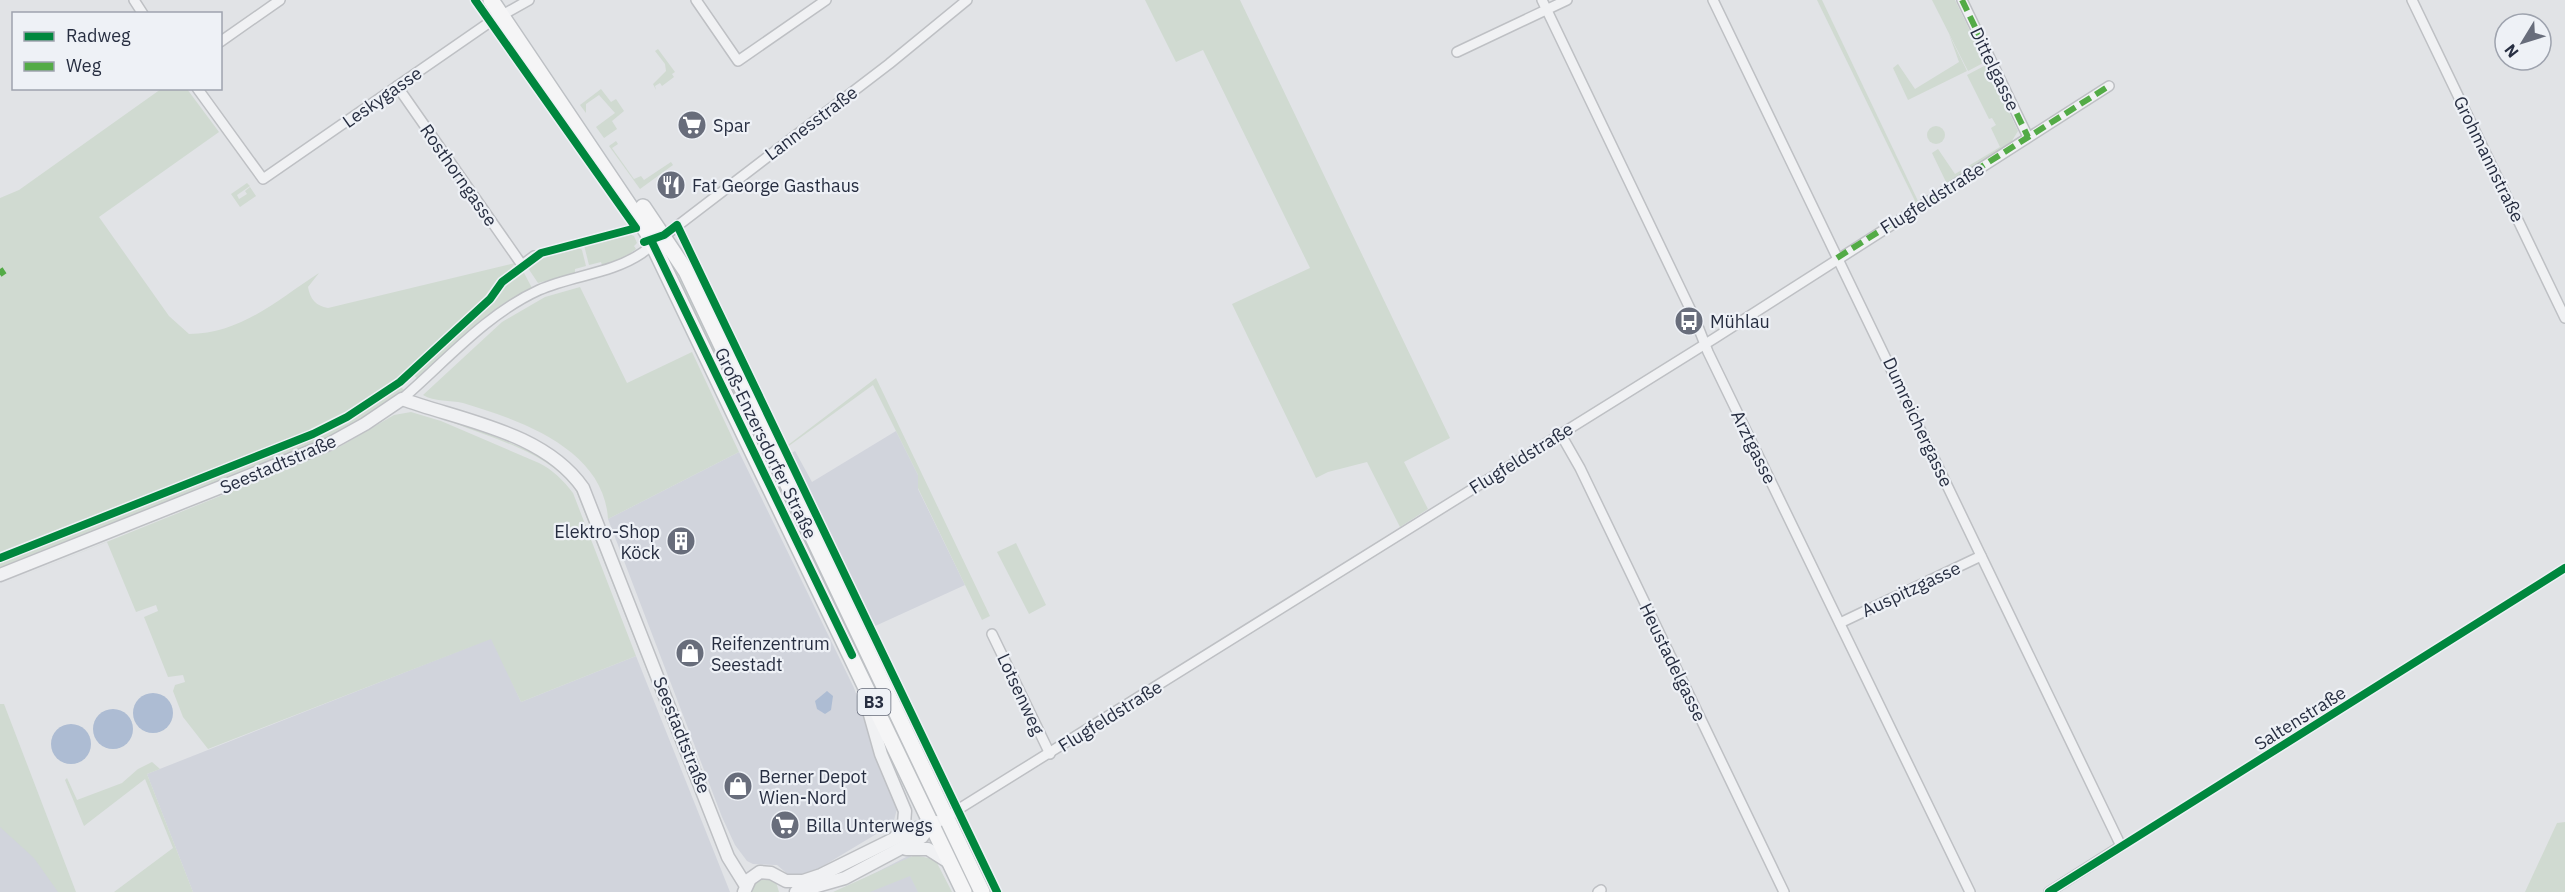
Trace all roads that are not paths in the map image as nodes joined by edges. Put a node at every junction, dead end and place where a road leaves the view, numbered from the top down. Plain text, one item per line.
1 (280, 0) edge
2 (491, 0) edge
3 (529, 0) edge
4 (696, 0) edge
5 (826, 0) edge
6 (967, 0) edge
7 (1542, 0) edge
8 (1566, 0) edge
9 (1713, 0) edge
10 (1962, 0) edge
11 (2412, 0) edge
12 (1546, 10) junction
13 (502, 15) junction
14 (222, 41) edge
15 (1457, 52) dead end
16 (397, 86) junction
17 (2109, 86) dead end
18 (198, 90) edge
19 (2028, 137) junction
20 (659, 239) junction
21 (534, 256) dead end
22 (1837, 258) junction
23 (2565, 318) edge
24 (1706, 342) junction
25 (402, 399) junction
26 (1560, 433) junction
27 (1982, 556) junction
28 (0, 575) edge
29 (1840, 622) junction
30 (992, 634) dead end
31 (852, 655) junction
32 (1050, 754) junction
33 (946, 817) junction
34 (931, 825) junction
35 (894, 839) junction
36 (726, 846) junction
37 (891, 855) junction
38 (950, 863) junction
39 (757, 874) junction
40 (777, 876) junction
41 (745, 889) edge
42 (785, 892) edge
43 (796, 892) edge
44 (964, 892) edge
45 (982, 892) edge
46 (1784, 892) edge
47 (1970, 892) edge
48 (2049, 892) edge

1 - 14 street
2 - 13 main road, B3
3 - 13 street, Leskygasse
4 - 5 street
6 - 20 street, Lannesstraße
7 - 12 street, Arztgasse
8 - 12 street
9 - 22 street, Dumreichergasse
10 - 19 street, Dittelgasse
11 - 23 street, Grohmannstraße
12 - 15 street
12 - 24 street, Arztgasse
13 - 16 street, Leskygasse
13 - 20 main road, B3
16 - 18 street, Leskygasse
16 - 21 street, Rosthorngasse
17 - 19 street, Flugfeldstraße
19 - 22 street, Flugfeldstraße
20 - 25 street, Lannesstraße
20 - 31 main road, Groß-Enzersdorfer Straße / B3
20 - 33 main road, Groß-Enzersdorfer Straße / B3
22 - 24 street, Flugfeldstraße
22 - 27 street, Dumreichergasse
24 - 26 street, Flugfeldstraße
24 - 29 street, Arztgasse
25 - 28 street, Seestadtstraße
25 - 36 street, Seestadtstraße
26 - 32 street, Flugfeldstraße
26 - 46 street, Heustadelgasse
27 - 29 street, Auspitzgasse
27 - 48 street, Dumreichergasse
29 - 47 street, Arztgasse
30 - 32 street, Lotsenweg
31 - 34 main road, Groß-Enzersdorfer Straße / B3
31 - 35 street
32 - 33 street, Flugfeldstraße
33 - 34 street, Flugfeldstraße
33 - 45 main road, Groß-Enzersdorfer Straße / B3
34 - 35 street
34 - 37 street
34 - 38 main road, Groß-Enzersdorfer Straße / B3
35 - 40 street
36 - 39 street, Seestadtstraße
36 - 41 street, Seestadtstraße
37 - 38 street
37 - 43 street
38 - 44 main road, Groß-Enzersdorfer Straße / B3
39 - 40 street
39 - 41 street, Seestadtstraße
40 - 42 street

